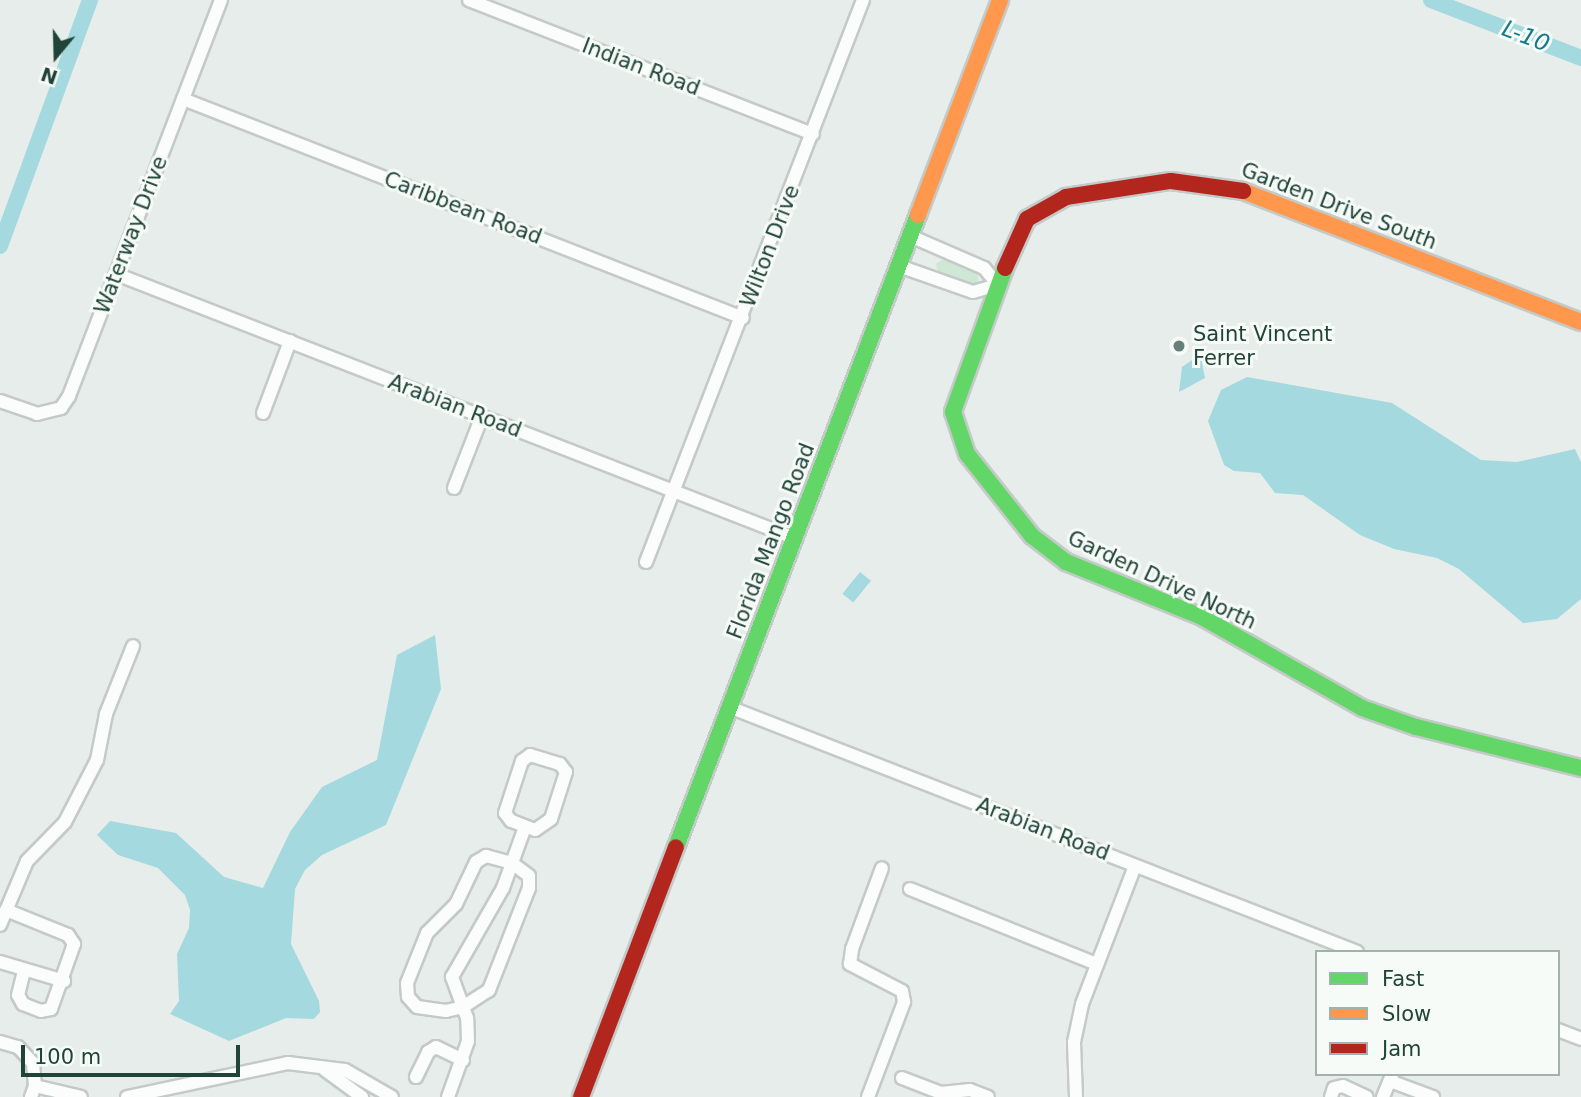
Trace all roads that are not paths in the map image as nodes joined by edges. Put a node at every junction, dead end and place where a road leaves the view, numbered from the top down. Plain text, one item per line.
1 (220, 0) edge
2 (469, 0) edge
3 (863, 0) edge
4 (1000, 0) edge
5 (183, 99) junction
6 (813, 134) junction
7 (910, 236) junction
8 (899, 266) junction
9 (116, 274) junction
10 (998, 285) junction
11 (743, 318) junction
12 (1581, 322) edge
13 (290, 341) junction
14 (0, 401) edge
15 (262, 413) dead end
16 (482, 416) junction
17 (454, 488) dead end
18 (674, 491) junction
19 (794, 538) junction
20 (646, 562) dead end
21 (133, 646) dead end
22 (729, 707) junction
23 (1581, 768) edge
24 (525, 827) junction
25 (512, 863) junction
26 (1135, 866) junction
27 (882, 868) dead end
28 (910, 889) dead end
29 (6, 910) junction
30 (0, 925) edge
31 (1352, 950) edge
32 (0, 962) edge
33 (1097, 964) junction
34 (24, 971) junction
35 (64, 981) junction
36 (463, 1007) junction
37 (1560, 1031) edge
38 (1581, 1039) edge
39 (0, 1042) edge
40 (463, 1060) junction
41 (322, 1068) junction
42 (416, 1077) dead end
43 (902, 1078) dead end
44 (1391, 1078) edge
45 (33, 1092) edge
46 (81, 1097) edge
47 (127, 1097) edge
48 (362, 1097) edge
49 (392, 1097) edge
50 (448, 1097) edge
51 (580, 1097) edge
52 (867, 1097) edge
53 (988, 1097) edge
54 (1076, 1097) edge
55 (1331, 1097) edge
56 (1367, 1097) edge
57 (1383, 1097) edge
58 (1433, 1097) edge

1 - 5 street, Waterway Drive
2 - 6 street, Indian Road
3 - 6 street, Wilton Drive
4 - 7 street, Florida Mango Road
5 - 9 street, Waterway Drive
5 - 11 street, Caribbean Road
6 - 11 street, Wilton Drive
7 - 8 street, Florida Mango Road
7 - 10 street
8 - 10 street
8 - 19 street, Florida Mango Road
9 - 13 street, Arabian Road
9 - 14 street, Waterway Drive
10 - 12 street, Garden Drive South
10 - 23 street, Garden Drive North
11 - 18 street, Wilton Drive
13 - 15 street
13 - 16 street, Arabian Road
16 - 17 street
16 - 18 street, Arabian Road
18 - 19 street, Arabian Road
18 - 20 street, Wilton Drive
19 - 22 street, Florida Mango Road
21 - 29 street
22 - 26 street, Arabian Road
22 - 51 street, Florida Mango Road
24 - 24 street
24 - 25 street
25 - 36 street
25 - 36 street
25 - 36 street
26 - 31 street, Arabian Road
26 - 33 street
27 - 52 street
28 - 33 street
29 - 30 street
29 - 35 street
32 - 34 street
33 - 54 street
34 - 35 street
34 - 35 street
36 - 40 street
37 - 38 street
39 - 45 street
40 - 42 street
40 - 50 street
41 - 47 street
41 - 48 street
41 - 49 street
43 - 53 street
44 - 57 street
44 - 58 street
45 - 46 street
55 - 56 street

